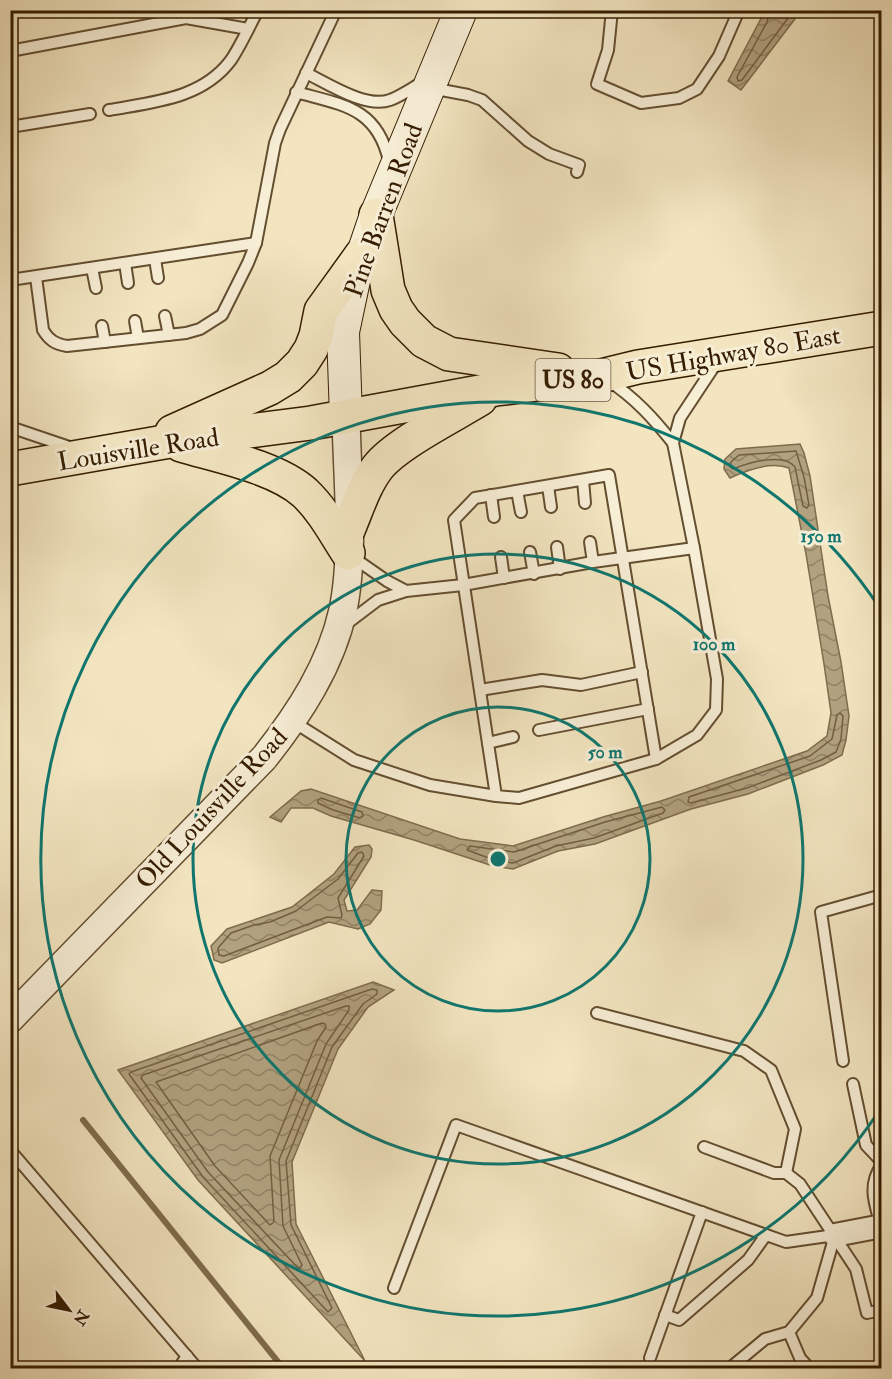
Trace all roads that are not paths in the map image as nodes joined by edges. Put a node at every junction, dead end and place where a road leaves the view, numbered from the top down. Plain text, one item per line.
1 (258, 10) edge
2 (336, 10) edge
3 (612, 10) edge
4 (740, 10) edge
5 (454, 19) edge
6 (248, 29) junction
7 (10, 51) edge
8 (306, 73) junction
9 (431, 82) junction
10 (296, 92) junction
11 (109, 110) dead end
12 (90, 114) dead end
13 (10, 127) edge
14 (576, 172) dead end
15 (392, 175) junction
16 (376, 215) junction
17 (256, 243) junction
18 (362, 254) junction
19 (155, 259) junction
20 (125, 263) junction
21 (92, 268) junction
22 (36, 277) junction
23 (158, 278) dead end
24 (10, 280) edge
25 (128, 283) dead end
26 (96, 288) dead end
27 (165, 316) dead end
28 (135, 321) dead end
29 (102, 326) dead end
30 (882, 328) edge
31 (169, 335) junction
32 (138, 338) junction
33 (105, 342) junction
34 (722, 354) junction
35 (601, 376) junction
36 (496, 389) junction
37 (346, 417) junction
38 (10, 428) edge
39 (265, 430) joint
40 (171, 441) junction
41 (673, 443) junction
42 (136, 448) junction
43 (95, 455) junction
44 (10, 470) edge
45 (583, 480) junction
46 (548, 486) junction
47 (518, 492) junction
48 (491, 495) junction
49 (585, 503) dead end
50 (551, 507) dead end
51 (521, 512) dead end
52 (494, 517) dead end
53 (348, 542) junction
54 (590, 542) dead end
55 (557, 548) dead end
56 (694, 548) junction
57 (530, 552) dead end
58 (501, 557) dead end
59 (623, 558) junction
60 (593, 562) junction
61 (560, 569) junction
62 (534, 574) junction
63 (504, 578) junction
64 (463, 585) junction
65 (406, 591) junction
66 (338, 630) junction
67 (642, 672) junction
68 (480, 690) junction
69 (648, 710) junction
70 (291, 721) junction
71 (539, 730) dead end
72 (513, 737) dead end
73 (488, 743) junction
74 (656, 759) junction
75 (496, 796) junction
76 (882, 895) edge
77 (597, 1013) dead end
78 (10, 1019) edge
79 (843, 1061) dead end
80 (854, 1084) dead end
81 (704, 1147) dead end
82 (10, 1150) edge
83 (882, 1164) edge
84 (786, 1173) junction
85 (702, 1212) junction
86 (881, 1226) edge
87 (766, 1235) junction
88 (835, 1235) junction
89 (394, 1288) dead end
90 (882, 1310) edge
91 (665, 1316) junction
92 (789, 1332) junction
93 (187, 1356) junction
94 (650, 1358) dead end
95 (179, 1368) edge
96 (197, 1368) edge
97 (730, 1368) edge
98 (808, 1368) edge

1 - 6 lane
2 - 8 lane
3 - 4 lane
5 - 9 main road, Pine Barren Road
6 - 7 lane
6 - 11 lane
8 - 9 lane
8 - 10 lane
9 - 14 lane
9 - 15 main road, Pine Barren Road
10 - 15 lane
10 - 17 lane
12 - 13 lane
15 - 16 main road, Pine Barren Road
16 - 18 main road, Pine Barren Road
16 - 35 main road
17 - 19 lane
17 - 31 lane
18 - 37 main road, Pine Barren Road
18 - 42 main road
19 - 20 lane
19 - 23 lane
20 - 21 lane
20 - 25 lane
21 - 22 lane
21 - 26 lane
22 - 24 lane
22 - 33 lane
27 - 31 lane
28 - 32 lane
29 - 33 lane
30 - 34 main road, US Highway 80 East / US 80
31 - 32 lane
32 - 33 lane
34 - 35 main road, US Highway 80 East / US 80
34 - 41 lane
35 - 36 main road, US Highway 80 East / US 80
35 - 41 lane
36 - 37 main road, US Highway 80 East / US 80
36 - 53 main road
37 - 39 main road, US Highway 80 East / US 80
37 - 53 street, Old Louisville Road
38 - 43 lane
39 - 40 main road, Louisville Road / US 80
40 - 42 main road, Louisville Road / US 80
40 - 53 main road
41 - 56 lane
42 - 43 main road, Louisville Road / US 80
43 - 44 main road, Louisville Road / US 80
45 - 46 lane
45 - 49 lane
45 - 59 lane
46 - 47 lane
46 - 50 lane
47 - 48 lane
47 - 51 lane
48 - 52 lane
48 - 64 lane
53 - 65 lane
53 - 66 street, Old Louisville Road
54 - 60 lane
55 - 61 lane
56 - 59 lane
56 - 74 lane
57 - 62 lane
58 - 63 lane
59 - 60 lane
59 - 67 lane
60 - 61 lane
61 - 62 lane
62 - 63 lane
63 - 64 lane
64 - 65 lane
64 - 68 lane
65 - 66 lane
66 - 70 street, Old Louisville Road
67 - 68 lane
67 - 69 lane
68 - 73 lane
69 - 71 lane
69 - 74 lane
70 - 75 lane
70 - 78 street, Old Louisville Road
72 - 73 lane
73 - 75 lane
74 - 75 lane
76 - 79 lane
77 - 84 lane
80 - 83 lane
81 - 84 lane
82 - 93 lane
83 - 86 lane
84 - 88 lane
85 - 87 lane
85 - 89 lane
85 - 91 lane
86 - 88 street
87 - 88 lane
87 - 91 lane
88 - 90 lane
88 - 92 lane
91 - 94 lane
92 - 97 lane
92 - 98 lane
93 - 95 lane
93 - 96 lane

